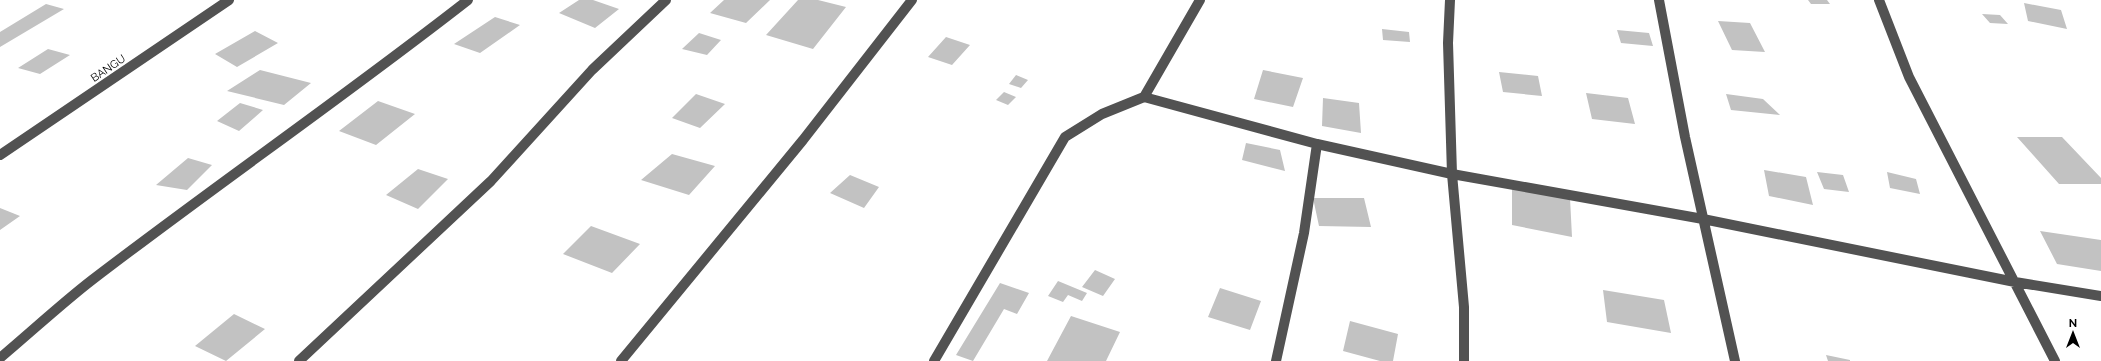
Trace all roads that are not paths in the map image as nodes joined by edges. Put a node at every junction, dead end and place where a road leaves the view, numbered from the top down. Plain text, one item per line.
1 (229, 0) edge
2 (468, 0) edge
3 (666, 0) edge
4 (912, 0) edge
5 (1200, 0) edge
6 (1450, 0) edge
7 (1659, 0) edge
8 (1879, 0) edge
9 (1144, 97) junction
10 (1317, 144) junction
11 (0, 155) edge
12 (1452, 174) junction
13 (1703, 220) junction
14 (2015, 282) junction
15 (2101, 296) edge
16 (0, 358) edge
17 (299, 361) edge
18 (621, 361) edge
19 (934, 361) edge
20 (1276, 361) edge
21 (1464, 361) edge
22 (1735, 361) edge
23 (2055, 361) edge

1 - 11 street, BANGU
2 - 16 street
3 - 17 street
4 - 18 street
5 - 9 street
6 - 12 street
7 - 13 street
8 - 14 street
9 - 10 street
9 - 19 street
10 - 12 street
10 - 20 street
12 - 13 street
12 - 21 street
13 - 14 street
13 - 22 street
14 - 15 street
14 - 23 street

